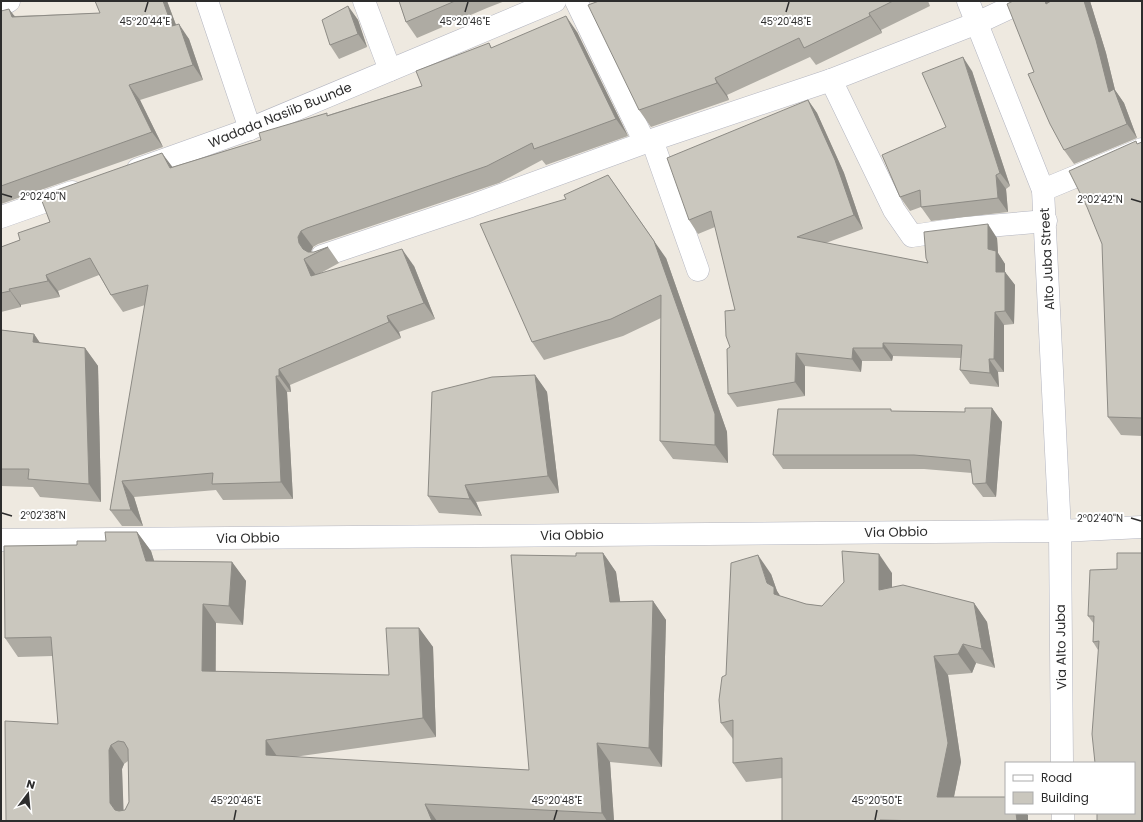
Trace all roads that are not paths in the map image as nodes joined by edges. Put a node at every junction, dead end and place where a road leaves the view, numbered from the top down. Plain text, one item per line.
1 (8, 1) edge
2 (208, 1) edge
3 (364, 1) edge
4 (555, 1) edge
5 (576, 1) edge
6 (968, 1) edge
7 (1024, 1) edge
8 (1, 6) edge
9 (977, 23) junction
10 (390, 70) junction
11 (831, 80) junction
12 (250, 129) junction
13 (648, 141) junction
14 (1142, 149) edge
15 (120, 175) edge
16 (90, 186) edge
17 (1043, 190) junction
18 (1, 217) edge
19 (1046, 221) junction
20 (322, 256) dead end
21 (698, 270) dead end
22 (1142, 527) edge
23 (1060, 531) junction
24 (1, 540) edge
25 (1062, 762) edge

1 - 8 street
2 - 12 street
3 - 10 street
4 - 10 street, Wadada Nasiib Buunde
5 - 13 street
6 - 9 street, Alto Juba Street
7 - 9 street
9 - 11 street
9 - 17 street, Alto Juba Street
10 - 12 street, Wadada Nasiib Buunde
11 - 13 street
11 - 19 street
12 - 15 street, Wadada Nasiib Buunde
13 - 20 street
13 - 21 street
14 - 17 street
16 - 18 street
17 - 19 street, Alto Juba Street
19 - 23 street, Alto Juba Street
22 - 23 street, Via Obbio
23 - 24 street, Via Obbio
23 - 25 street, Via Alto Juba

